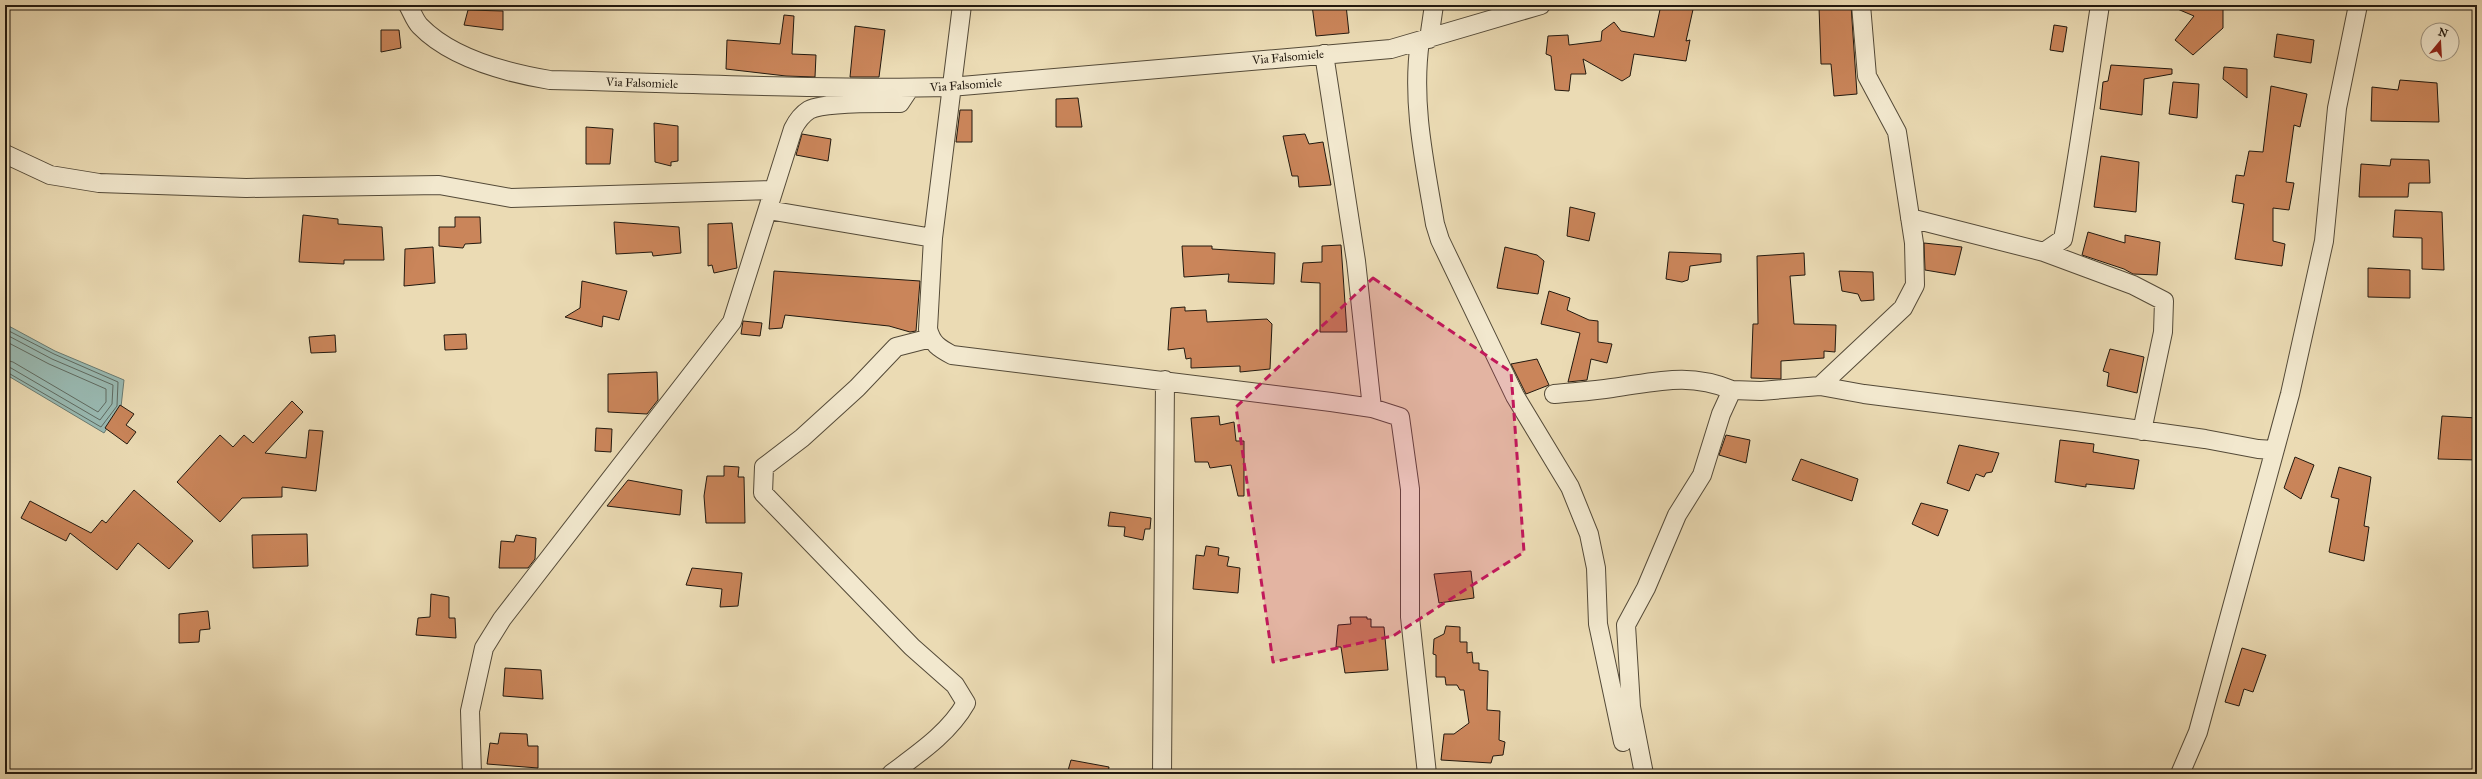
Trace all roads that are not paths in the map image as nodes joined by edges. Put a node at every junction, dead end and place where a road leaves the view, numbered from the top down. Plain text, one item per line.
1 (408, 5) edge
2 (962, 5) edge
3 (1434, 5) edge
4 (1541, 5) edge
5 (1861, 5) edge
6 (2100, 5) edge
7 (2358, 5) edge
8 (1425, 40) junction
9 (1324, 54) junction
10 (950, 87) junction
11 (910, 88) junction
12 (5, 154) edge
13 (773, 190) junction
14 (768, 210) junction
15 (1910, 218) junction
16 (933, 238) junction
17 (2044, 252) junction
18 (930, 338) junction
19 (1165, 380) junction
20 (1820, 386) junction
21 (1732, 390) junction
22 (1554, 394) dead end
23 (1372, 408) junction
24 (2142, 430) junction
25 (2274, 450) junction
26 (1623, 742) dead end
27 (472, 774) edge
28 (892, 774) edge
29 (1162, 774) edge
30 (1427, 774) edge
31 (1644, 774) edge
32 (2180, 774) edge

1 - 11 street, Via Falsomiele
2 - 10 street
3 - 8 street
4 - 8 street, Via Falsomiele
5 - 15 street
6 - 17 street
7 - 25 street
8 - 9 street, Via Falsomiele
8 - 26 street
9 - 10 street, Via Falsomiele
9 - 23 street
10 - 11 street, Via Falsomiele
10 - 16 street
11 - 13 street
12 - 13 street
13 - 14 street
14 - 16 street
14 - 27 street
15 - 17 street
15 - 20 street
16 - 18 street
17 - 24 street
18 - 19 street
18 - 28 street
19 - 23 street
19 - 29 street
20 - 21 street
20 - 24 street
21 - 22 street
21 - 31 street
23 - 30 street
24 - 25 street
25 - 32 street

